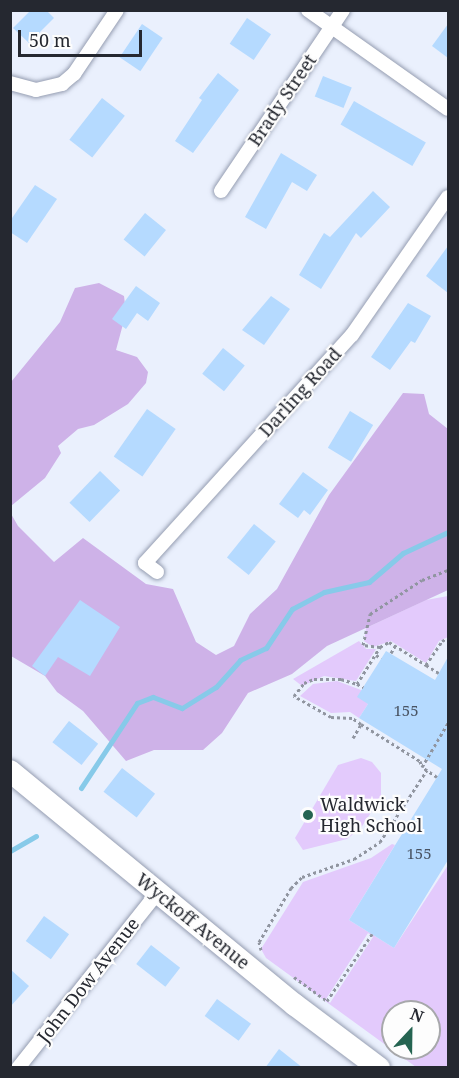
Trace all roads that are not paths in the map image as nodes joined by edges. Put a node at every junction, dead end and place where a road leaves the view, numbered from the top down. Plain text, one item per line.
1 (117, 10) edge
2 (308, 10) edge
3 (343, 10) edge
4 (331, 27) junction
5 (10, 83) edge
6 (448, 109) edge
7 (221, 191) dead end
8 (448, 197) edge
9 (157, 572) dead end
10 (10, 771) edge
11 (158, 892) junction
12 (18, 1068) edge
13 (379, 1068) edge

1 - 5 street
2 - 4 street
3 - 4 street, Brady Street
4 - 6 street
4 - 7 street, Brady Street
8 - 9 street, Darling Road
10 - 11 main road, Wyckoff Avenue
11 - 12 street, John Dow Avenue
11 - 13 main road, Wyckoff Avenue

